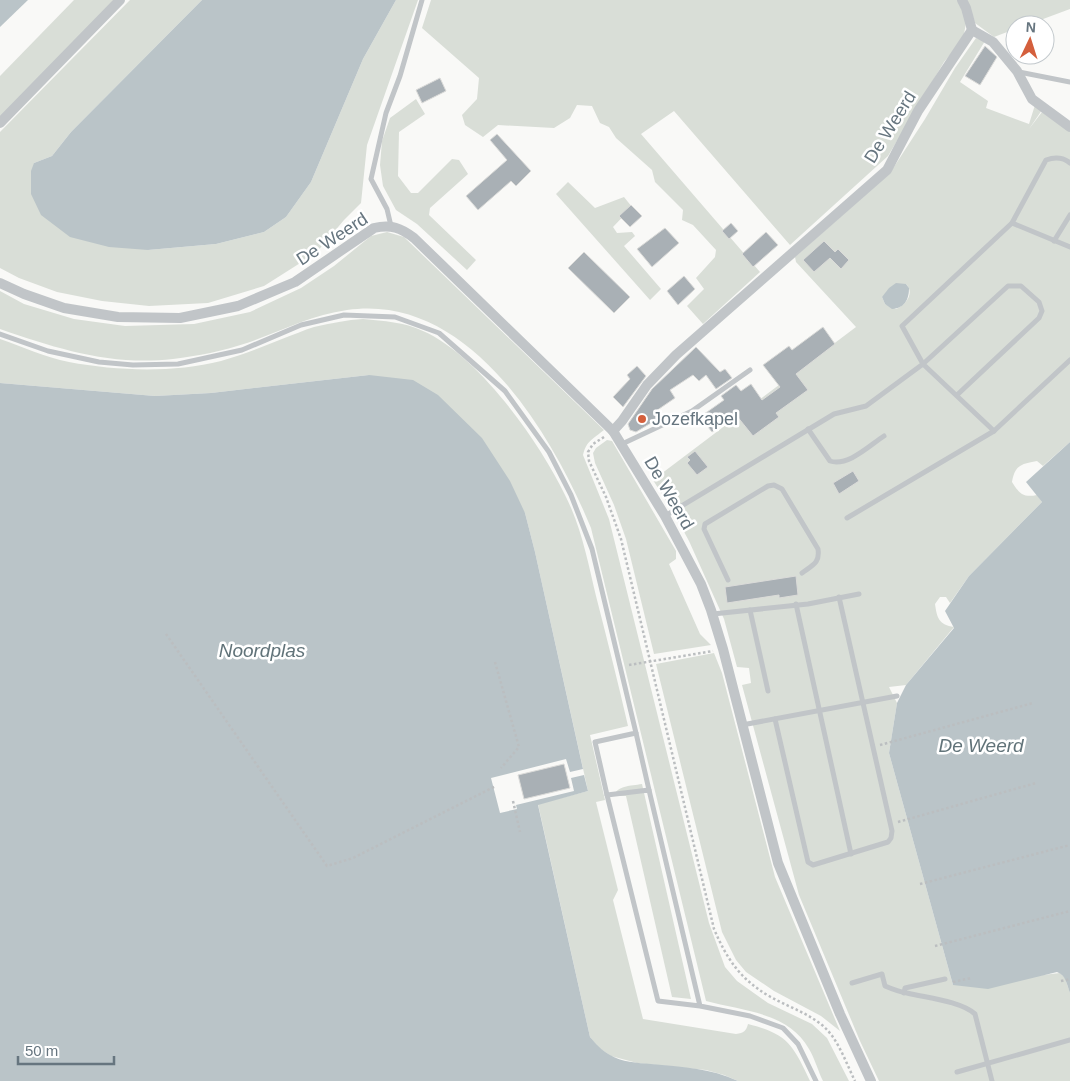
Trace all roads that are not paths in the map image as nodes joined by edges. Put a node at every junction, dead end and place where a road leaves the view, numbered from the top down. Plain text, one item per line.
1 (120, 0) edge
2 (422, 0) edge
3 (962, 0) edge
4 (972, 30) junction
5 (1017, 71) junction
6 (1070, 82) edge
7 (0, 123) edge
8 (1070, 127) edge
9 (1070, 163) edge
10 (1070, 215) edge
11 (1012, 223) junction
12 (391, 226) junction
13 (1054, 241) junction
14 (1070, 247) edge
15 (0, 282) edge
16 (0, 334) edge
17 (1070, 360) edge
18 (923, 364) junction
19 (750, 370) dead end
20 (957, 395) junction
21 (808, 429) junction
22 (613, 430) junction
23 (994, 431) junction
24 (884, 436) dead end
25 (622, 444) junction
26 (666, 516) junction
27 (847, 518) dead end
28 (802, 573) dead end
29 (728, 580) dead end
30 (859, 594) dead end
31 (840, 597) junction
32 (796, 604) junction
33 (750, 610) junction
34 (713, 614) junction
35 (768, 691) dead end
36 (897, 696) dead end
37 (864, 702) junction
38 (819, 711) junction
39 (775, 719) junction
40 (742, 725) junction
41 (636, 733) junction
42 (649, 790) junction
43 (607, 795) junction
44 (851, 854) junction
45 (947, 981) road end
46 (852, 983) dead end
47 (904, 993) junction
48 (700, 1006) junction
49 (1070, 1040) edge
50 (987, 1063) junction
51 (957, 1072) dead end
52 (816, 1081) edge
53 (871, 1081) edge
54 (992, 1081) edge

1 - 7 street
2 - 12 lane
3 - 4 street
4 - 5 street
4 - 22 street, De Weerd
5 - 6 lane
5 - 8 street
9 - 11 lane
10 - 13 lane
11 - 13 lane
11 - 18 lane
12 - 15 street, De Weerd
12 - 22 street, De Weerd
13 - 14 lane
16 - 41 lane
17 - 23 lane
18 - 20 lane
18 - 20 lane
18 - 21 lane
19 - 25 lane
20 - 23 lane
21 - 24 lane
21 - 26 lane
22 - 25 street, De Weerd
23 - 27 lane
25 - 26 street, De Weerd
26 - 34 street, De Weerd
28 - 29 lane
30 - 31 lane
31 - 32 lane
31 - 37 lane
32 - 33 lane
32 - 38 lane
33 - 34 lane
33 - 35 lane
34 - 40 street, De Weerd
36 - 37 lane
37 - 38 lane
37 - 44 lane
38 - 39 lane
38 - 44 lane
39 - 40 lane
39 - 44 lane
40 - 53 street, De Weerd
41 - 42 lane
41 - 43 lane
42 - 43 lane
42 - 48 lane
43 - 48 lane
45 - 47 lane
46 - 47 lane
47 - 50 lane
48 - 52 lane
49 - 50 lane
50 - 51 lane
50 - 54 lane

